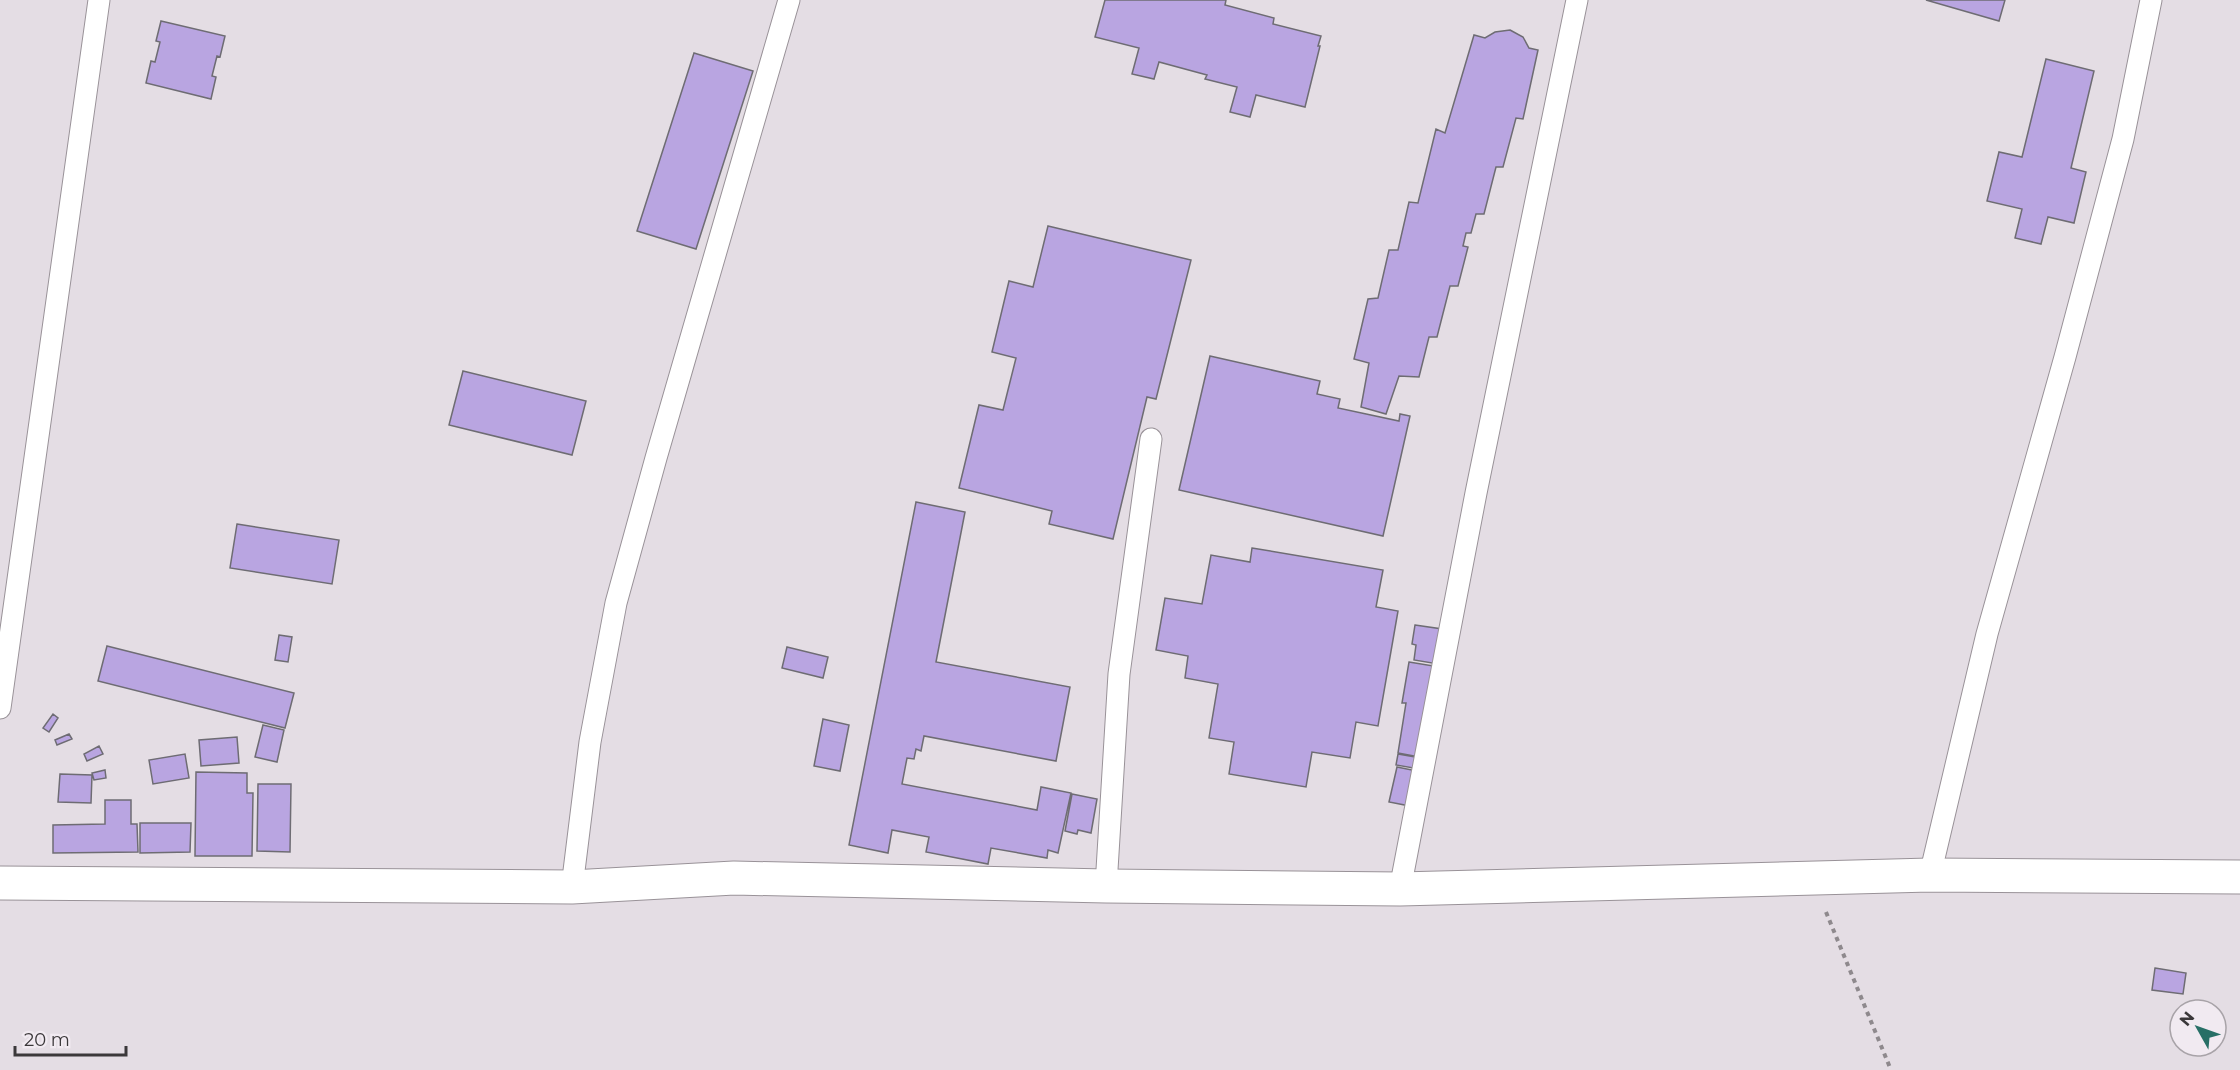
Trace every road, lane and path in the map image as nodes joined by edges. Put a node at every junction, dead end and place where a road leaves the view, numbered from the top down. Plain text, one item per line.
1 (99, 0) edge
2 (789, 0) edge
3 (1577, 0) edge
4 (2151, 0) edge
5 (1151, 439) dead end
6 (0, 708) edge
7 (1930, 875) junction
8 (2240, 877) edge
9 (1812, 878) junction
10 (0, 883) edge
11 (1106, 886) junction
12 (572, 887) junction
13 (1400, 889) junction
14 (1891, 1070) edge

1 - 6 lane
2 - 12 lane
3 - 13 lane
4 - 7 lane
5 - 11 lane
7 - 8 street
7 - 9 street
9 - 13 street
9 - 14 path
10 - 12 street
11 - 12 street
11 - 13 street

